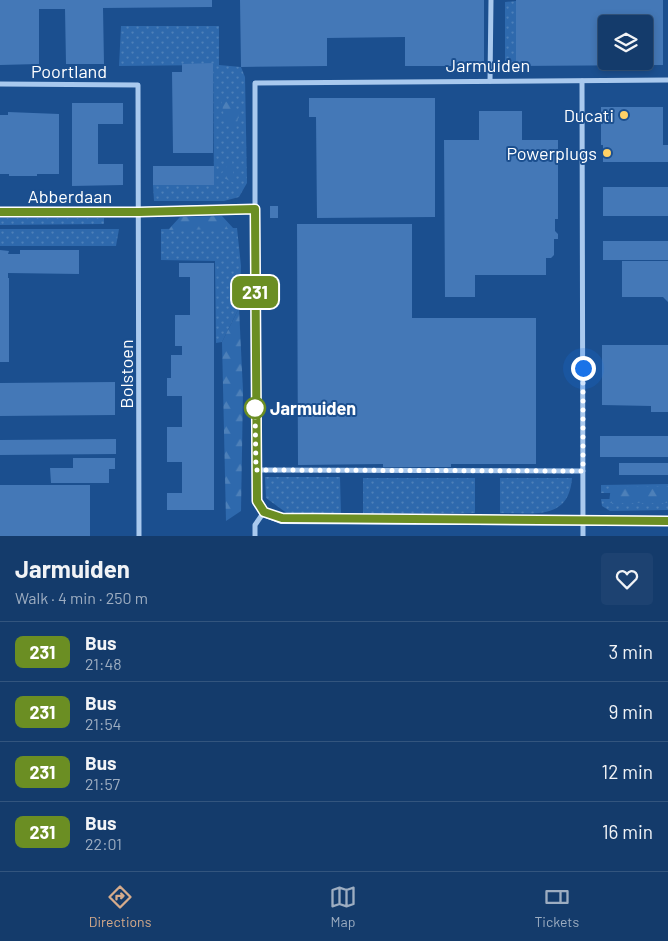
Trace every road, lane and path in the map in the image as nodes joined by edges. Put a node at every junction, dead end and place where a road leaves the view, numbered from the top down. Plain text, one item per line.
1 (491, 0) edge
2 (668, 80) edge
3 (490, 81) junction
4 (582, 81) junction
5 (0, 84) edge
6 (255, 209) junction
7 (0, 212) edge
8 (139, 212) junction
9 (256, 470) junction
10 (583, 471) junction
11 (264, 512) junction
12 (583, 520) junction
13 (668, 521) edge
14 (139, 536) edge
15 (255, 536) edge
16 (583, 536) edge

1 - 3 street
2 - 4 street, Jarmuiden
3 - 4 street, Jarmuiden
3 - 6 street, Jarmuiden
4 - 10 street
5 - 8 street, Poortland
6 - 8 main road, Abberdaan
6 - 9 main road, Jarmuiden
7 - 8 main road, Abberdaan
8 - 14 street, Bolstoen
9 - 10 street
9 - 11 main road, Jarmuiden
10 - 12 street
11 - 12 main road
11 - 15 street
12 - 13 main road
12 - 16 street

